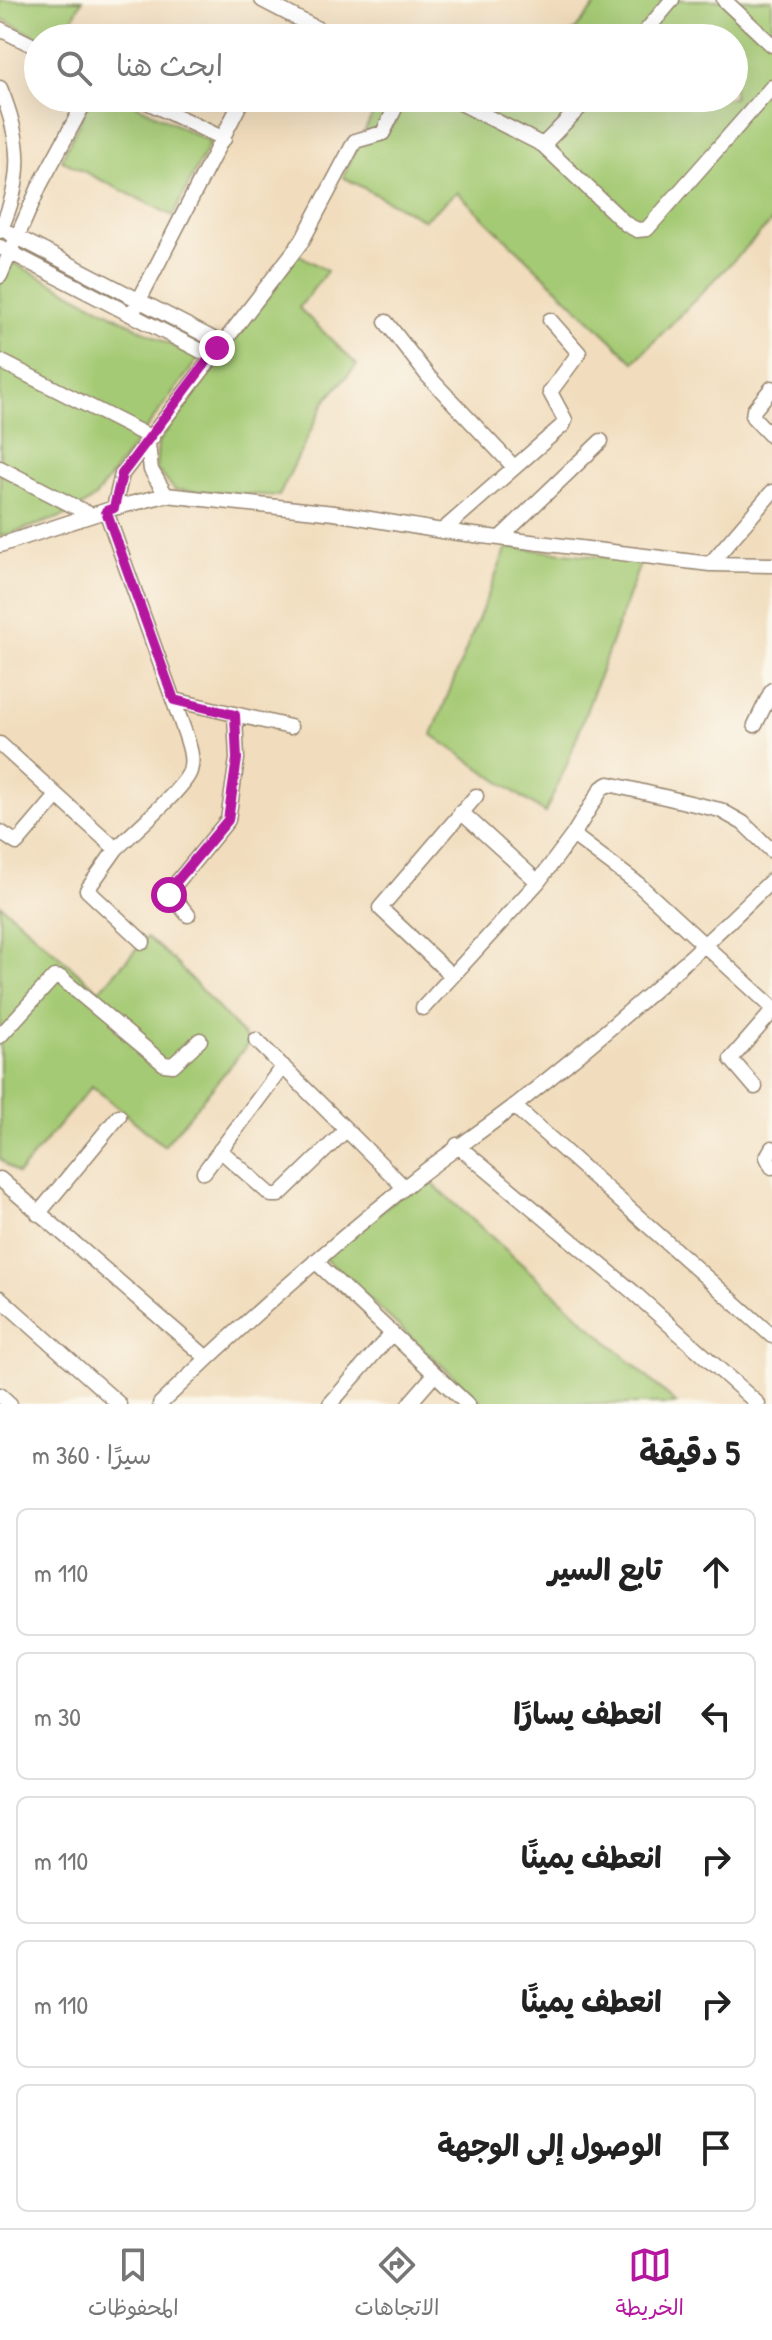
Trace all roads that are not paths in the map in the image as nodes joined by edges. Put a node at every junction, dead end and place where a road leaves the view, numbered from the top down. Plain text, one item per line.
1 (262, 0) edge
2 (672, 0) edge
3 (724, 0) edge
4 (308, 24) edge
5 (652, 24) edge
6 (0, 29) edge
7 (24, 41) edge
8 (772, 45) edge
9 (772, 87) edge
10 (0, 88) edge
11 (79, 112) edge
12 (168, 112) edge
13 (237, 112) edge
14 (394, 112) edge
15 (478, 112) edge
16 (575, 112) edge
17 (224, 139) junction
18 (543, 145) junction
19 (19, 174) junction
20 (40, 185) junction
21 (0, 229) edge
22 (17, 236) junction
23 (6, 250) edge
24 (0, 276) edge
25 (139, 299) junction
26 (132, 314) junction
27 (550, 320) dead end
28 (386, 322) dead end
29 (221, 343) junction
30 (211, 356) junction
31 (0, 361) edge
32 (772, 388) edge
33 (772, 437) edge
34 (150, 441) junction
35 (601, 441) dead end
36 (513, 466) junction
37 (0, 468) edge
38 (772, 492) edge
39 (166, 495) junction
40 (110, 509) junction
41 (91, 515) junction
42 (442, 531) junction
43 (501, 537) junction
44 (0, 545) edge
45 (710, 564) junction
46 (772, 565) edge
47 (772, 690) edge
48 (174, 700) junction
49 (235, 715) junction
50 (755, 725) dead end
51 (290, 727) dead end
52 (0, 744) edge
53 (57, 796) junction
54 (476, 796) dead end
55 (461, 812) junction
56 (0, 832) edge
57 (573, 835) junction
58 (116, 849) junction
59 (772, 851) edge
60 (538, 882) junction
61 (769, 889) edge
62 (188, 915) dead end
63 (143, 942) dead end
64 (703, 946) junction
65 (451, 975) junction
66 (423, 1008) dead end
67 (772, 1010) edge
68 (0, 1036) edge
69 (200, 1040) dead end
70 (256, 1040) dead end
71 (283, 1066) junction
72 (755, 1087) dead end
73 (514, 1106) junction
74 (119, 1116) dead end
75 (346, 1130) junction
76 (457, 1145) junction
77 (772, 1148) edge
78 (220, 1150) junction
79 (772, 1167) edge
80 (204, 1172) dead end
81 (0, 1179) edge
82 (404, 1187) junction
83 (38, 1214) junction
84 (315, 1261) junction
85 (0, 1298) edge
86 (392, 1333) junction
87 (772, 1336) edge
88 (207, 1358) junction
89 (435, 1374) junction
90 (0, 1395) edge
91 (10, 1404) edge
92 (119, 1404) edge
93 (160, 1404) edge
94 (330, 1404) edge
95 (409, 1404) edge
96 (467, 1404) edge
97 (758, 1404) edge

1 - 4 street
2 - 5 street
3 - 8 street
6 - 7 street
9 - 18 street
10 - 19 street
11 - 20 street
12 - 17 street
13 - 17 street
14 - 29 street
15 - 18 street
16 - 18 street
17 - 25 street
19 - 20 street
19 - 21 street
20 - 22 street
21 - 22 street
22 - 23 street
22 - 25 street
23 - 24 street
23 - 26 street
25 - 26 street
25 - 29 street
26 - 30 street
27 - 36 street
28 - 36 street
29 - 30 street
30 - 34 street
31 - 34 street
32 - 33 street
34 - 39 street
34 - 40 street
35 - 43 street
36 - 42 street
37 - 41 street
38 - 45 street
39 - 40 street
39 - 42 street
40 - 41 street
40 - 48 street
41 - 44 street
42 - 43 street
43 - 45 street
45 - 46 street
47 - 50 street
48 - 49 street
48 - 58 street
49 - 51 street
49 - 62 street
52 - 53 street
53 - 56 street
53 - 58 street
54 - 55 street
55 - 60 street
55 - 65 street
57 - 59 street
57 - 60 street
57 - 64 street
58 - 63 street
60 - 65 street
61 - 64 street
64 - 67 street
64 - 73 street
65 - 66 street
67 - 72 street
68 - 69 street
70 - 71 street
71 - 75 street
71 - 78 street
73 - 76 street
73 - 87 street
74 - 83 street
75 - 78 street
75 - 82 street
76 - 82 street
76 - 97 street
77 - 79 street
78 - 80 street
81 - 83 street
82 - 84 street
83 - 88 street
84 - 86 street
84 - 88 street
85 - 92 street
86 - 89 street
86 - 94 street
88 - 93 street
89 - 95 street
89 - 96 street
90 - 91 street

